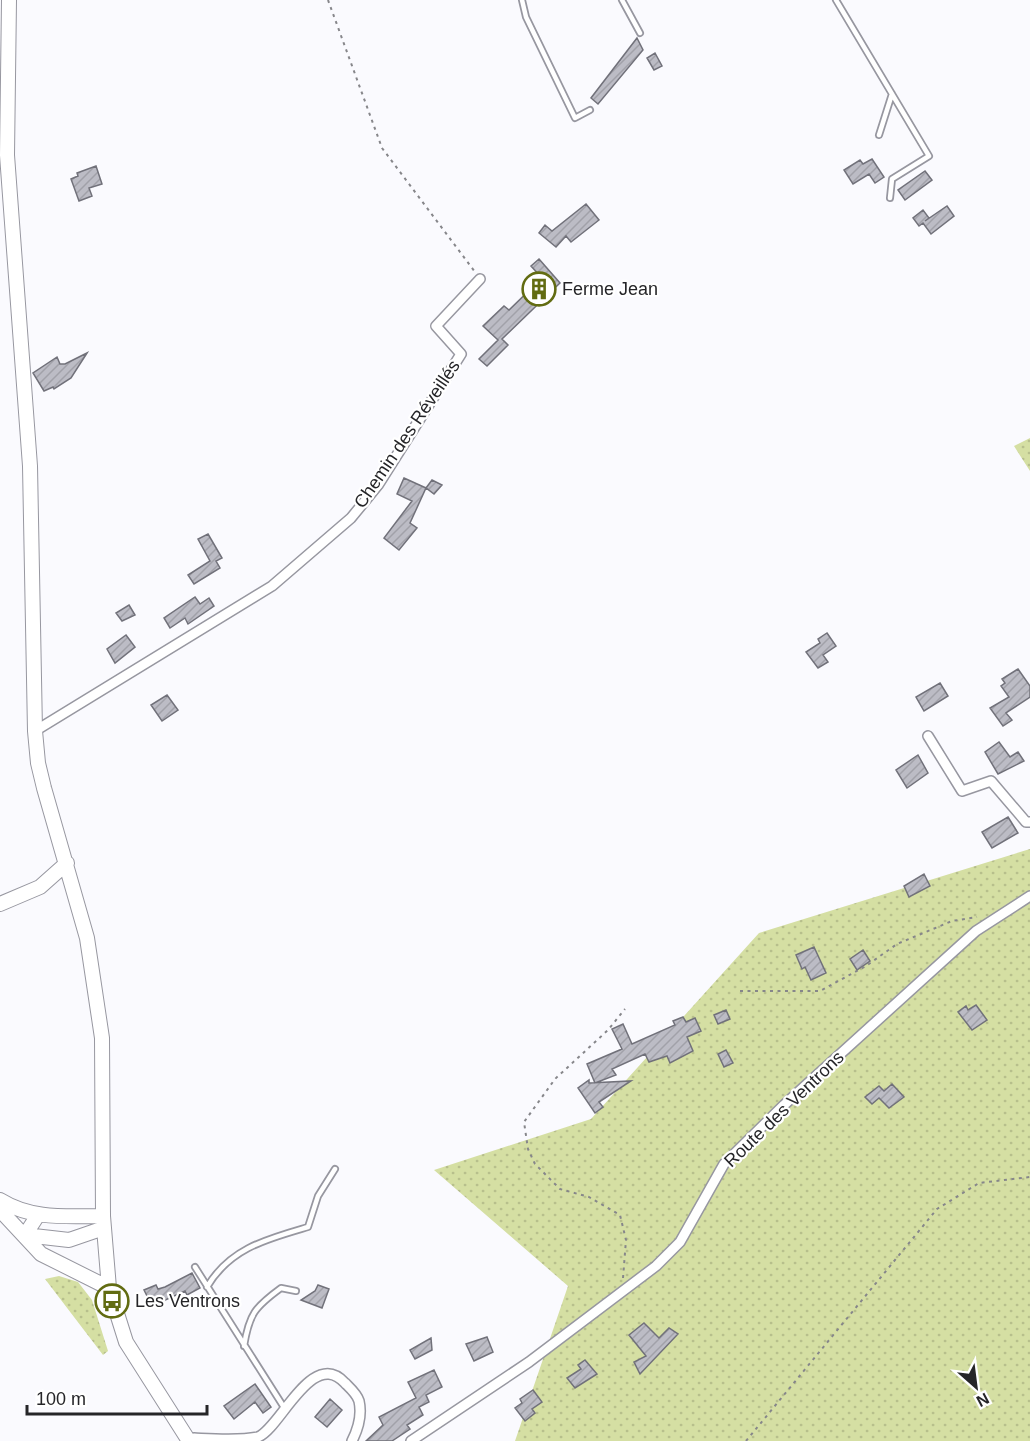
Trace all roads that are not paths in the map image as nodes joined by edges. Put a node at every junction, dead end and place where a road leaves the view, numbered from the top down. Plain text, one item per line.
1 (9, 0) edge
2 (522, 0) edge
3 (622, 0) edge
4 (836, 0) edge
5 (640, 33) dead end
6 (892, 94) junction
7 (590, 110) dead end
8 (879, 135) dead end
9 (890, 198) dead end
10 (480, 279) road end
11 (35, 731) junction
12 (928, 736) dead end
13 (1030, 822) edge
14 (67, 863) junction
15 (1030, 896) edge
16 (0, 904) edge
17 (335, 1169) dead end
18 (0, 1200) edge
19 (0, 1210) edge
20 (38, 1215) junction
21 (103, 1222) junction
22 (25, 1235) junction
23 (195, 1268) dead end
24 (207, 1287) junction
25 (108, 1288) junction
26 (296, 1291) dead end
27 (244, 1346) junction
28 (285, 1409) junction
29 (188, 1441) edge
30 (352, 1441) edge
31 (411, 1441) edge

1 - 11 main road
2 - 7 lane
3 - 5 lane
4 - 6 lane
6 - 8 lane
6 - 9 lane
10 - 11 street, Chemin des Réveillés
11 - 14 main road
12 - 13 street
14 - 16 main road
14 - 21 main road
15 - 31 street, Route des Ventrons
17 - 24 lane
18 - 20 main road
19 - 22 main road
20 - 21 main road
20 - 22 main road
21 - 22 main road
21 - 25 main road
22 - 25 main road
23 - 24 lane
24 - 27 lane
25 - 29 main road
26 - 27 lane
27 - 28 lane
28 - 29 street
28 - 30 street

